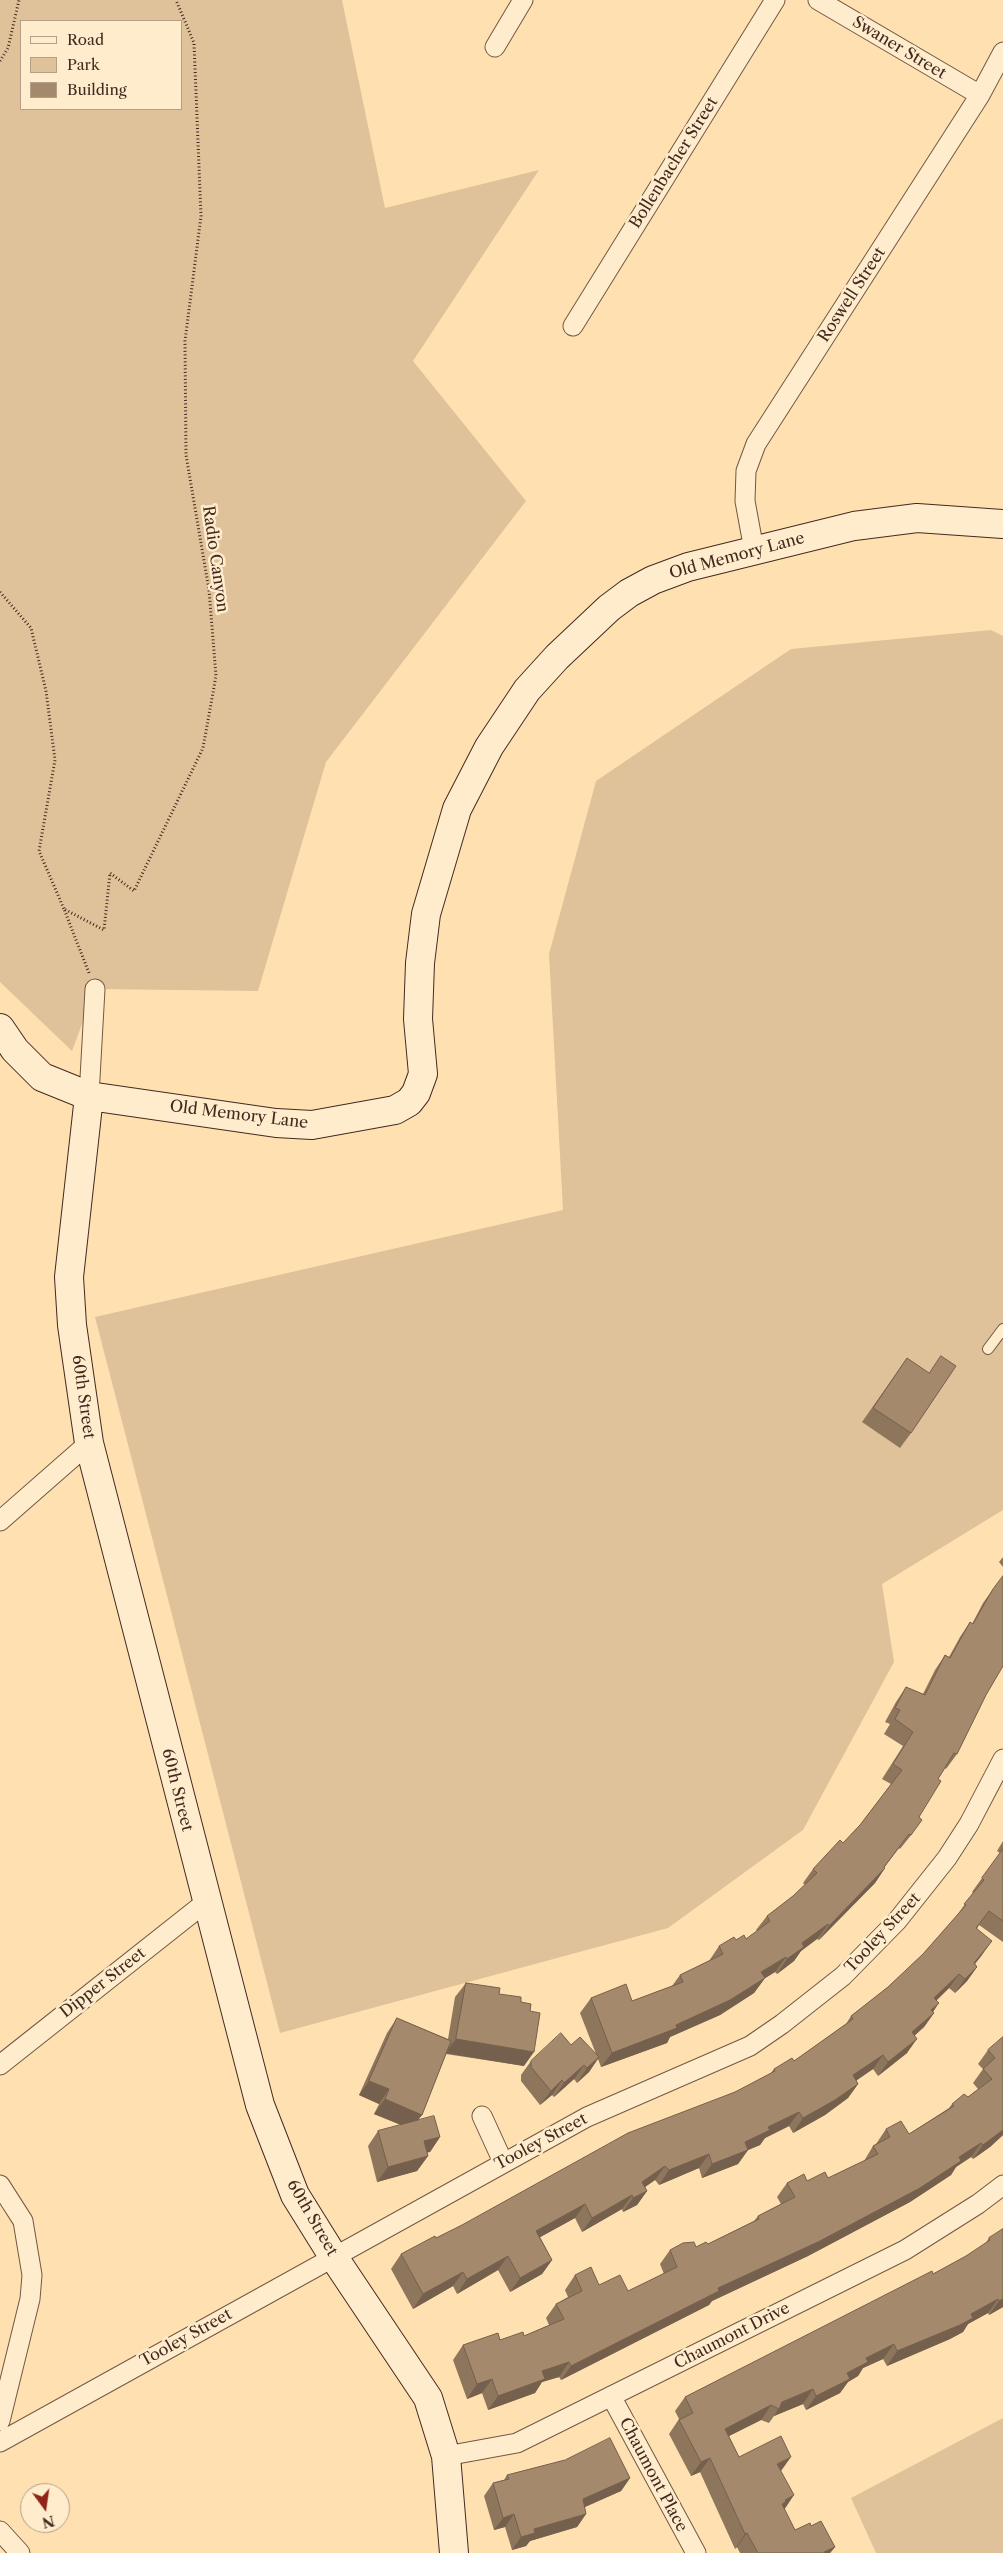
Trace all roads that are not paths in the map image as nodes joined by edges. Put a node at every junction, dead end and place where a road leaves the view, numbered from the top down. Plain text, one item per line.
1 (523, 0) edge
2 (775, 0) edge
3 (818, 0) edge
4 (495, 47) dead end
5 (1003, 52) edge
6 (980, 95) junction
7 (573, 326) dead end
8 (1003, 524) edge
9 (754, 550) junction
10 (95, 989) road end
11 (0, 1028) edge
12 (89, 1096) junction
13 (1003, 1329) edge
14 (988, 1349) dead end
15 (89, 1443) junction
16 (0, 1521) edge
17 (1003, 1759) edge
18 (206, 1902) junction
19 (0, 2065) edge
20 (482, 2116) dead end
21 (503, 2162) junction
22 (0, 2185) edge
23 (1003, 2185) edge
24 (332, 2256) junction
25 (611, 2396) junction
26 (0, 2421) edge
27 (0, 2442) edge
28 (446, 2456) junction
29 (0, 2531) edge
30 (20, 2553) edge
31 (454, 2553) edge
32 (696, 2553) edge

1 - 4 street
2 - 7 street, Bollenbacher Street
3 - 6 street, Swaner Street
5 - 6 street, Roswell Street
6 - 9 street, Roswell Street
8 - 9 street, Old Memory Lane
9 - 12 street, Old Memory Lane
10 - 12 street
11 - 12 street
12 - 15 street, 60th Street
13 - 14 lane
15 - 16 street
15 - 18 street, 60th Street
17 - 21 street, Tooley Street
18 - 19 street, Dipper Street
18 - 24 street, 60th Street
20 - 21 street
21 - 24 street, Tooley Street
22 - 26 street
23 - 25 street, Chaumont Drive
24 - 27 street, Tooley Street
24 - 28 street, 60th Street
25 - 28 street, Chaumont Drive
25 - 32 street, Chaumont Place
28 - 31 street, 60th Street
29 - 30 street

